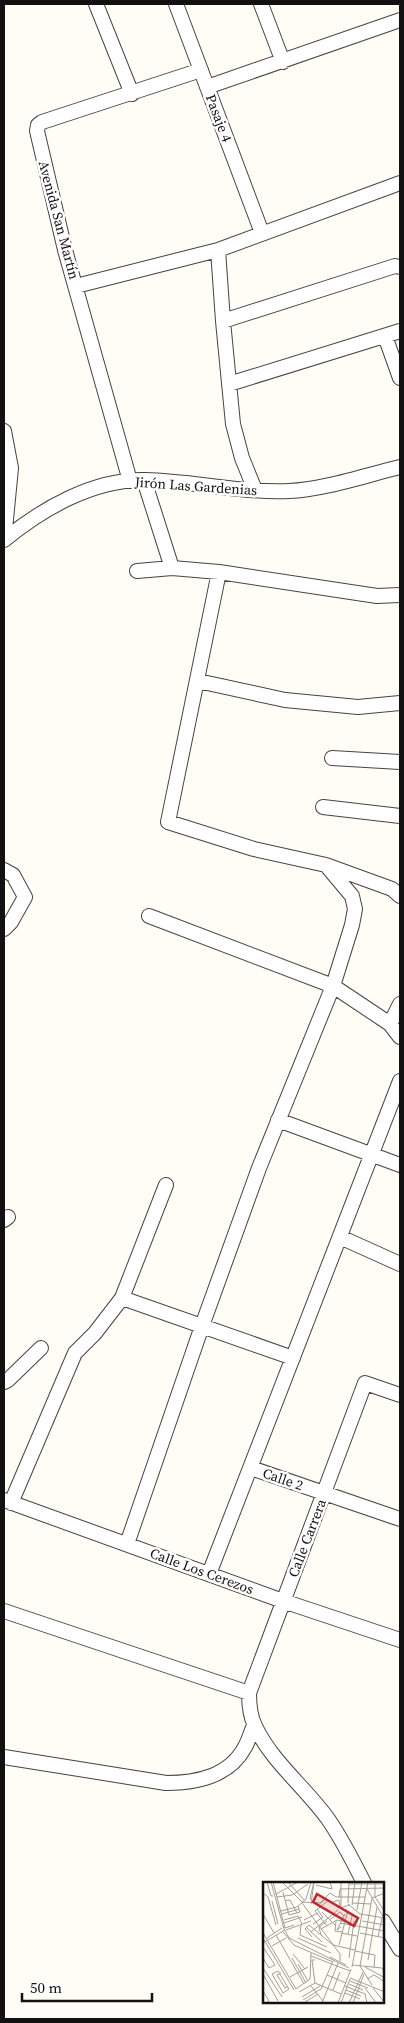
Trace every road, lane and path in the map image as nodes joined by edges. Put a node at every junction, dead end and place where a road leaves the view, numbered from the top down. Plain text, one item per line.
1 (96, 4) edge
2 (176, 4) edge
3 (261, 4) edge
4 (400, 20) edge
5 (283, 62) junction
6 (201, 70) junction
7 (207, 87) junction
8 (132, 94) junction
9 (400, 183) edge
10 (262, 233) junction
11 (218, 250) junction
12 (400, 267) edge
13 (76, 286) junction
14 (223, 321) junction
15 (400, 331) edge
16 (385, 336) junction
17 (400, 378) edge
18 (229, 384) junction
19 (4, 431) edge
20 (400, 467) edge
21 (136, 481) junction
22 (255, 490) junction
23 (4, 540) edge
24 (172, 568) junction
25 (137, 572) dead end
26 (220, 572) junction
27 (400, 595) edge
28 (198, 681) junction
29 (400, 703) edge
30 (332, 758) dead end
31 (400, 762) edge
32 (323, 807) dead end
33 (400, 816) edge
34 (326, 865) junction
35 (4, 870) edge
36 (400, 896) edge
37 (149, 916) dead end
38 (4, 929) edge
39 (332, 986) junction
40 (400, 1004) edge
41 (390, 1024) junction
42 (400, 1037) edge
43 (400, 1081) edge
44 (278, 1120) junction
45 (372, 1154) junction
46 (400, 1165) edge
47 (166, 1185) dead end
48 (340, 1237) junction
49 (400, 1264) edge
50 (122, 1298) junction
51 (202, 1326) junction
52 (41, 1348) dead end
53 (293, 1358) junction
54 (4, 1382) edge
55 (400, 1395) edge
56 (251, 1468) junction
57 (324, 1493) junction
58 (8, 1501) edge
59 (400, 1518) edge
60 (127, 1544) junction
61 (209, 1574) junction
62 (283, 1601) junction
63 (4, 1611) edge
64 (400, 1640) edge
65 (249, 1693) junction
66 (254, 1725) junction
67 (4, 1757) edge
68 (363, 1882) edge
69 (384, 1923) edge
70 (400, 1949) edge

1 - 8 street
2 - 6 street, Pasaje 4
3 - 5 street
4 - 5 street
5 - 7 street
6 - 7 street, Pasaje 4
6 - 8 street, Avenida San Martín
7 - 10 street, Pasaje 4
8 - 13 street, Avenida San Martín
9 - 10 street
10 - 11 street
11 - 13 street
11 - 14 street
12 - 14 street
13 - 21 street, Avenida San Martín
14 - 18 street
15 - 16 street
16 - 17 street
16 - 18 street
18 - 22 street
19 - 23 street
20 - 22 street, Jirón Las Gardenias
21 - 22 street, Jirón Las Gardenias
21 - 23 street, Jirón Las Gardenias
21 - 24 street, Avenida San Martín
24 - 25 street
24 - 26 street
26 - 27 street
26 - 28 street
28 - 29 street
28 - 34 street
30 - 31 street
32 - 33 street
34 - 36 street
34 - 39 street
35 - 38 street
37 - 39 street
39 - 41 street
39 - 44 street
40 - 41 street
41 - 42 street
43 - 45 street
44 - 45 street
44 - 51 street
45 - 46 street
45 - 48 street
47 - 50 street
48 - 49 street
48 - 53 street
50 - 51 street
50 - 58 street
51 - 53 street
51 - 60 street
52 - 54 street
53 - 56 street
55 - 57 street, Calle Carrera
56 - 57 street, Calle 2
56 - 61 street
57 - 59 street, Calle 2
57 - 62 street, Calle Carrera
58 - 60 street, Calle Los Cerezos
60 - 61 street, Calle Los Cerezos
61 - 62 street, Calle Los Cerezos
62 - 64 street, Calle Los Cerezos
62 - 65 street, Calle Carrera
63 - 65 street
65 - 66 street
66 - 67 street
66 - 68 street
69 - 70 street

